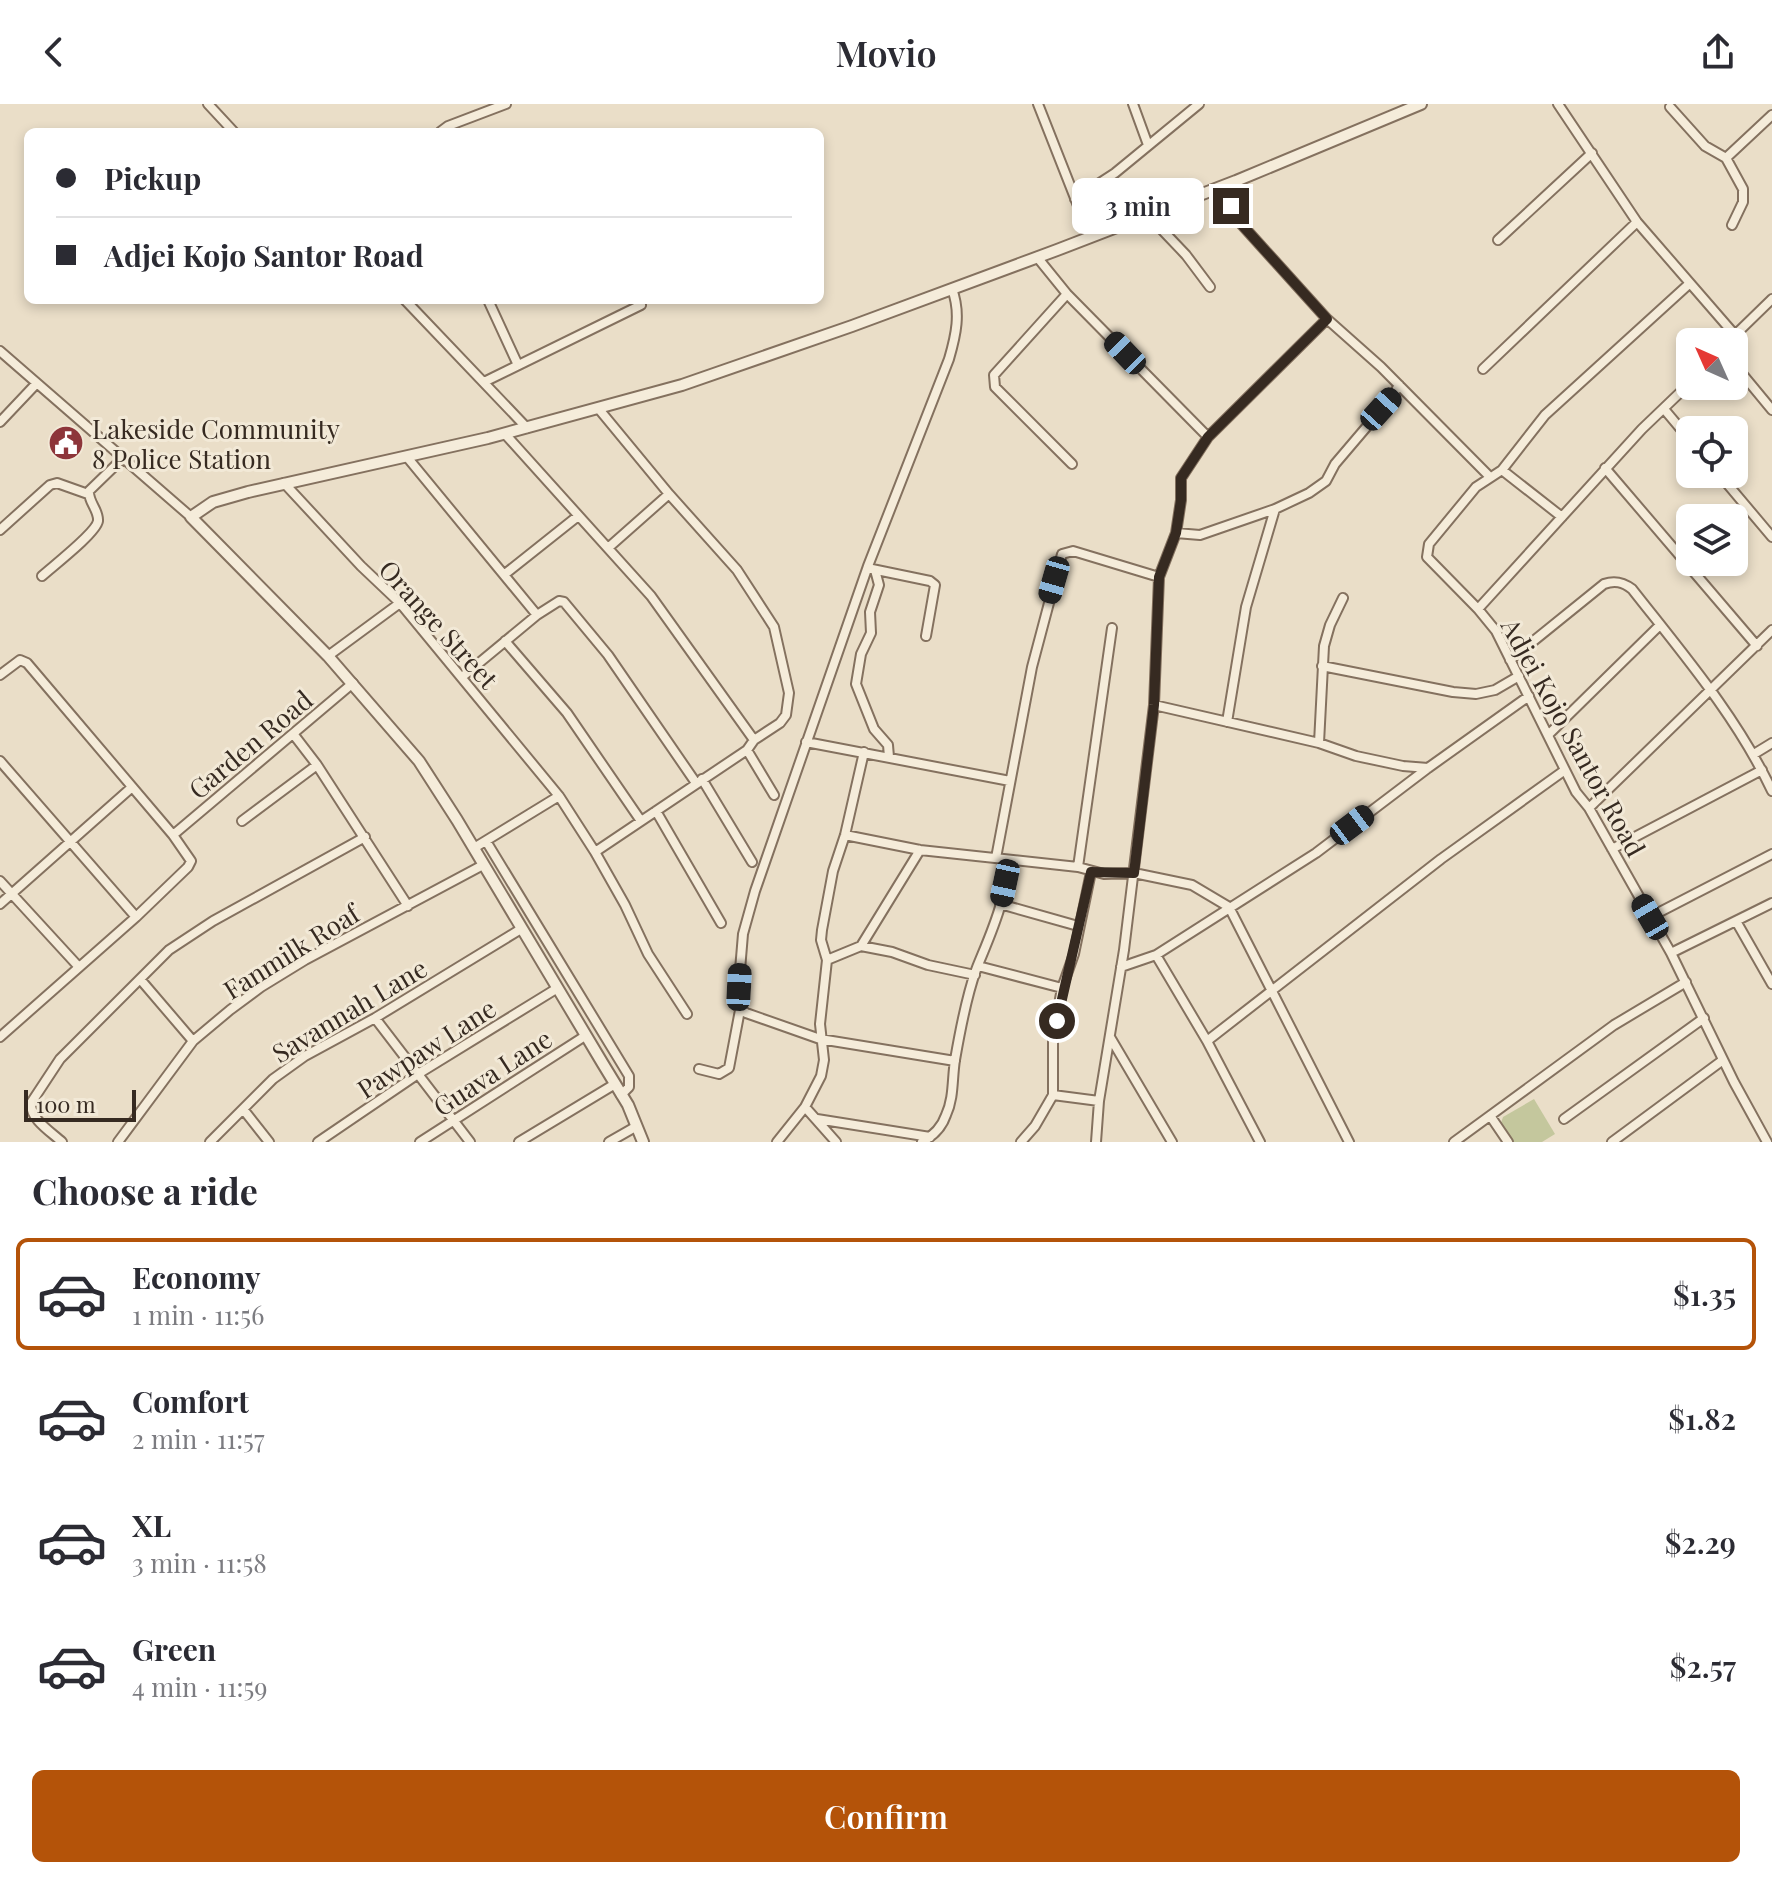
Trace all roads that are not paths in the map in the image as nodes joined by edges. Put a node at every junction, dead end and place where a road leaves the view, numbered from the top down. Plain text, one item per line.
1 (208, 104) edge
2 (506, 104) edge
3 (1038, 104) edge
4 (1133, 104) edge
5 (1199, 104) edge
6 (1421, 104) edge
7 (1558, 104) edge
8 (1670, 107) dead end
9 (1772, 115) edge
10 (230, 128) edge
11 (449, 128) edge
12 (1148, 145) junction
13 (1592, 153) junction
14 (1726, 158) junction
15 (1236, 181) junction
16 (1075, 199) junction
17 (1147, 214) junction
18 (1637, 222) junction
19 (1732, 225) dead end
20 (1090, 236) junction
21 (1498, 240) dead end
22 (1037, 257) junction
23 (1689, 284) junction
24 (1210, 287) dead end
25 (952, 289) junction
26 (1067, 294) junction
27 (1772, 299) edge
28 (409, 304) edge
29 (490, 304) edge
30 (641, 305) dead end
31 (1327, 319) junction
32 (1723, 328) edge
33 (1743, 328) edge
34 (0, 351) edge
35 (518, 365) junction
36 (1483, 369) dead end
37 (1748, 381) edge
38 (484, 382) junction
39 (36, 384) junction
40 (1399, 385) junction
41 (1676, 397) edge
42 (598, 408) junction
43 (1664, 409) junction
44 (1772, 410) edge
45 (0, 422) edge
46 (1676, 423) edge
47 (527, 428) junction
48 (505, 434) junction
49 (1208, 437) junction
50 (407, 457) junction
51 (122, 459) junction
52 (1072, 464) dead end
53 (1605, 468) junction
54 (1502, 470) junction
55 (1489, 476) junction
56 (284, 483) junction
57 (1731, 488) edge
58 (88, 494) junction
59 (669, 494) junction
60 (1275, 509) junction
61 (578, 516) junction
62 (191, 517) junction
63 (1562, 517) junction
64 (0, 530) edge
65 (1176, 533) junction
66 (1772, 537) edge
67 (608, 548) junction
68 (871, 568) junction
69 (505, 574) junction
70 (42, 576) dead end
71 (1159, 577) junction
72 (1343, 598) dead end
73 (400, 603) junction
74 (1478, 609) junction
75 (537, 615) junction
76 (1660, 625) junction
77 (1112, 628) dead end
78 (1771, 632) edge
79 (926, 636) dead end
80 (505, 641) junction
81 (1757, 646) junction
82 (328, 656) junction
83 (1510, 660) junction
84 (1322, 666) junction
85 (0, 675) edge
86 (1519, 676) junction
87 (462, 677) junction
88 (353, 683) junction
89 (1710, 690) junction
90 (1529, 696) junction
91 (1154, 705) junction
92 (1227, 722) junction
93 (1549, 734) junction
94 (294, 735) junction
95 (754, 740) junction
96 (806, 742) junction
97 (1319, 743) junction
98 (1772, 743) edge
99 (747, 750) junction
100 (864, 752) junction
101 (1754, 754) junction
102 (889, 757) junction
103 (0, 761) edge
104 (317, 765) junction
105 (1428, 768) junction
106 (1565, 770) junction
107 (1762, 770) junction
108 (699, 781) junction
109 (1010, 781) junction
110 (131, 788) junction
111 (1772, 791) edge
112 (774, 795) dead end
113 (559, 796) junction
114 (1589, 808) junction
115 (656, 811) junction
116 (242, 821) dead end
117 (641, 821) junction
118 (173, 835) junction
119 (845, 835) junction
120 (365, 837) junction
121 (486, 841) junction
122 (70, 842) junction
123 (474, 848) junction
124 (1612, 849) junction
125 (920, 850) junction
126 (595, 852) junction
127 (1772, 854) edge
128 (998, 859) junction
129 (752, 862) dead end
130 (483, 865) junction
131 (1078, 867) junction
132 (1091, 872) junction
133 (1134, 873) junction
134 (0, 881) edge
135 (11, 894) junction
136 (1772, 903) edge
137 (0, 904) edge
138 (1000, 904) junction
139 (408, 906) junction
140 (1229, 907) junction
141 (136, 917) junction
142 (1650, 917) junction
143 (1736, 921) junction
144 (721, 923) dead end
145 (1078, 926) junction
146 (521, 929) junction
147 (861, 946) junction
148 (1671, 953) junction
149 (1156, 955) junction
150 (827, 960) junction
151 (78, 966) junction
152 (1121, 967) junction
153 (976, 970) junction
154 (140, 979) junction
155 (1686, 982) junction
156 (1772, 982) edge
157 (1062, 988) junction
158 (556, 989) junction
159 (1272, 989) junction
160 (740, 1010) junction
161 (687, 1014) dead end
162 (375, 1018) junction
163 (1704, 1018) junction
164 (585, 1036) junction
165 (1110, 1036) junction
166 (0, 1037) edge
167 (820, 1039) junction
168 (193, 1041) junction
169 (1207, 1041) junction
170 (1723, 1060) junction
171 (955, 1061) junction
172 (699, 1069) dead end
173 (418, 1074) junction
174 (615, 1084) junction
175 (621, 1095) junction
176 (1053, 1095) junction
177 (1099, 1101) junction
178 (805, 1107) junction
179 (243, 1109) junction
180 (1491, 1117) junction
181 (817, 1119) junction
182 (1564, 1119) dead end
183 (454, 1121) junction
184 (637, 1126) junction
185 (926, 1140) edge
186 (62, 1142) edge
187 (118, 1142) edge
188 (210, 1142) edge
189 (269, 1142) edge
190 (318, 1142) edge
191 (420, 1142) edge
192 (470, 1142) edge
193 (519, 1142) edge
194 (609, 1142) edge
195 (643, 1142) edge
196 (777, 1142) edge
197 (836, 1142) edge
198 (1021, 1142) edge
199 (1096, 1142) edge
200 (1172, 1142) edge
201 (1260, 1142) edge
202 (1349, 1142) edge
203 (1454, 1142) edge
204 (1508, 1142) edge
205 (1612, 1142) edge
206 (1767, 1142) edge

1 - 10 street
2 - 11 street
3 - 16 street
4 - 12 street
5 - 12 street
6 - 15 street
7 - 13 street
8 - 14 street
9 - 14 street
12 - 16 street
13 - 18 street
13 - 21 street
14 - 19 street
15 - 17 street
15 - 31 street
16 - 20 street
17 - 20 street
17 - 24 street
18 - 23 street
18 - 36 street
20 - 22 street
22 - 25 street
22 - 26 street
23 - 32 street
23 - 54 street
25 - 42 street
25 - 68 street
26 - 49 street
26 - 52 street
27 - 33 street
28 - 38 street
29 - 35 street
30 - 35 street
31 - 40 street
31 - 49 street
34 - 39 street
35 - 38 street
37 - 44 street
38 - 47 street
39 - 45 street
39 - 51 street
40 - 55 street
40 - 60 street
41 - 43 street
42 - 47 street
42 - 59 street
43 - 46 street
43 - 53 street
47 - 48 street
48 - 50 street
48 - 61 street
49 - 65 street
50 - 56 street
50 - 69 street
51 - 58 street
51 - 62 street
53 - 63 street
53 - 81 street
54 - 55 street
54 - 63 street
55 - 74 street, Adjei Kojo Santor Road
56 - 62 street
56 - 73 street, Orange Street
57 - 66 street
58 - 64 street
58 - 70 street
59 - 67 street
59 - 95 street
60 - 65 street
60 - 92 street
61 - 67 street
61 - 69 street
62 - 82 street
63 - 74 street
65 - 71 street
67 - 95 street
68 - 79 street
68 - 96 street
68 - 102 street
69 - 75 street
71 - 91 street
71 - 109 street
72 - 84 street
73 - 82 street
73 - 87 street, Orange Street
74 - 83 street, Adjei Kojo Santor Road
75 - 80 street
75 - 108 street
76 - 83 street
76 - 89 street
76 - 93 street
77 - 131 street
78 - 81 street
80 - 87 street
80 - 117 street
81 - 89 street
82 - 88 street
83 - 86 street, Adjei Kojo Santor Road
84 - 86 street
84 - 97 street
85 - 110 street
86 - 90 street, Adjei Kojo Santor Road
87 - 113 street, Orange Street
88 - 94 street, Garden Road
88 - 123 street
89 - 101 street
89 - 114 street
90 - 93 street, Adjei Kojo Santor Road
90 - 105 street
91 - 92 street
91 - 133 street
92 - 97 street
93 - 106 street, Adjei Kojo Santor Road
94 - 104 street
94 - 118 street, Garden Road
95 - 99 street
96 - 100 street
96 - 160 street
97 - 105 street
98 - 101 street
99 - 108 street
99 - 112 street
100 - 102 street
100 - 119 street
101 - 107 street
102 - 109 street
103 - 122 street
104 - 116 street
104 - 120 street
105 - 140 street
106 - 114 street, Adjei Kojo Santor Road
106 - 159 street
107 - 111 street
107 - 124 street
108 - 115 street
108 - 129 street
109 - 128 street
110 - 118 street
110 - 122 street
113 - 121 street
113 - 126 street, Orange Street
114 - 124 street, Adjei Kojo Santor Road
115 - 117 street
115 - 144 street
117 - 126 street
118 - 141 street
119 - 125 street
119 - 150 street
120 - 139 street
120 - 154 street
121 - 123 street
121 - 175 street
122 - 135 street
122 - 141 street
123 - 130 street
124 - 142 street, Adjei Kojo Santor Road
125 - 128 street
125 - 147 street
126 - 161 street, Orange Street
127 - 142 street
128 - 131 street
128 - 138 street
130 - 139 street, Fanmilk Roaf
130 - 146 street
131 - 132 street
132 - 133 street
132 - 145 street
133 - 140 street
133 - 152 street
134 - 135 street
135 - 137 street
135 - 151 street
136 - 143 street
138 - 145 street
138 - 153 street
139 - 168 street, Fanmilk Roaf
140 - 149 street
140 - 159 street
141 - 151 street
142 - 148 street, Adjei Kojo Santor Road
143 - 148 street
143 - 156 street
145 - 157 street
146 - 158 street
146 - 162 street, Savannah Lane
147 - 150 street
147 - 153 street
148 - 155 street, Adjei Kojo Santor Road
149 - 152 street
149 - 169 street
150 - 167 street
151 - 166 street
152 - 165 street
153 - 157 street
153 - 171 street
154 - 168 street
154 - 186 street
155 - 163 street, Adjei Kojo Santor Road
155 - 180 street
157 - 176 street
158 - 164 street
158 - 173 street, Pawpaw Lane
159 - 169 street
159 - 202 street
160 - 167 street
160 - 172 street
162 - 173 street
162 - 179 street, Savannah Lane
163 - 170 street, Adjei Kojo Santor Road
163 - 182 street
164 - 174 street
164 - 183 street, Guava Lane
165 - 177 street
165 - 200 street
167 - 171 street
167 - 178 street
168 - 187 street, Fanmilk Roaf
169 - 201 street
170 - 205 street
170 - 206 street, Adjei Kojo Santor Road
171 - 185 street
173 - 183 street
173 - 190 street, Pawpaw Lane
174 - 175 street
174 - 193 street
175 - 184 street
176 - 177 street
176 - 198 street
177 - 199 street
178 - 181 street
178 - 196 street
179 - 188 street, Savannah Lane
179 - 189 street
180 - 203 street
180 - 204 street
181 - 185 street
181 - 197 street
183 - 191 street, Guava Lane
183 - 192 street
184 - 194 street
184 - 195 street

